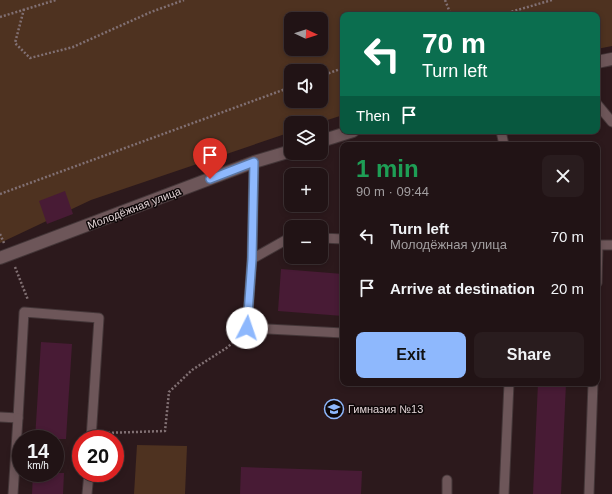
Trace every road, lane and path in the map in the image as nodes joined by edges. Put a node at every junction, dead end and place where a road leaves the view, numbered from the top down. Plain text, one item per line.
1 (56, 0) edge
2 (184, 0) edge
3 (445, 0) edge
4 (552, 0) edge
5 (24, 9) junction
6 (450, 12) edge
7 (510, 12) edge
8 (0, 17) edge
9 (612, 59) edge
10 (600, 61) edge
11 (340, 69) edge
12 (328, 73) edge
13 (284, 90) edge
14 (600, 108) edge
15 (612, 122) edge
16 (343, 134) edge
17 (328, 139) edge
18 (284, 153) edge
19 (254, 162) junction
20 (0, 194) edge
21 (328, 238) edge
22 (340, 239) edge
23 (284, 241) edge
24 (600, 245) edge
25 (612, 245) edge
26 (0, 258) edge
27 (252, 259) junction
28 (13, 264) dead end
29 (29, 312) junction
30 (247, 328) junction
31 (340, 333) edge
32 (509, 386) edge
33 (593, 386) edge
34 (0, 417) edge
35 (18, 418) junction
36 (91, 430) edge
37 (124, 434) edge
38 (447, 480) dead end
39 (89, 482) edge
40 (13, 494) edge
41 (88, 494) edge
42 (447, 494) edge
43 (504, 494) edge
44 (589, 494) edge

1 - 5 path
2 - 5 path
3 - 6 path
4 - 7 path
5 - 8 path
9 - 10 street
11 - 12 path
13 - 20 path
14 - 15 lane
16 - 17 street
18 - 19 street, Молодёжная улица
19 - 26 street, Молодёжная улица
19 - 27 lane
21 - 22 lane
23 - 27 lane
24 - 25 lane
27 - 30 lane
28 - 29 path
29 - 35 lane
29 - 36 lane
30 - 31 lane
30 - 37 path
32 - 43 lane
33 - 44 lane
34 - 35 lane
35 - 40 lane
38 - 42 lane
39 - 41 lane

